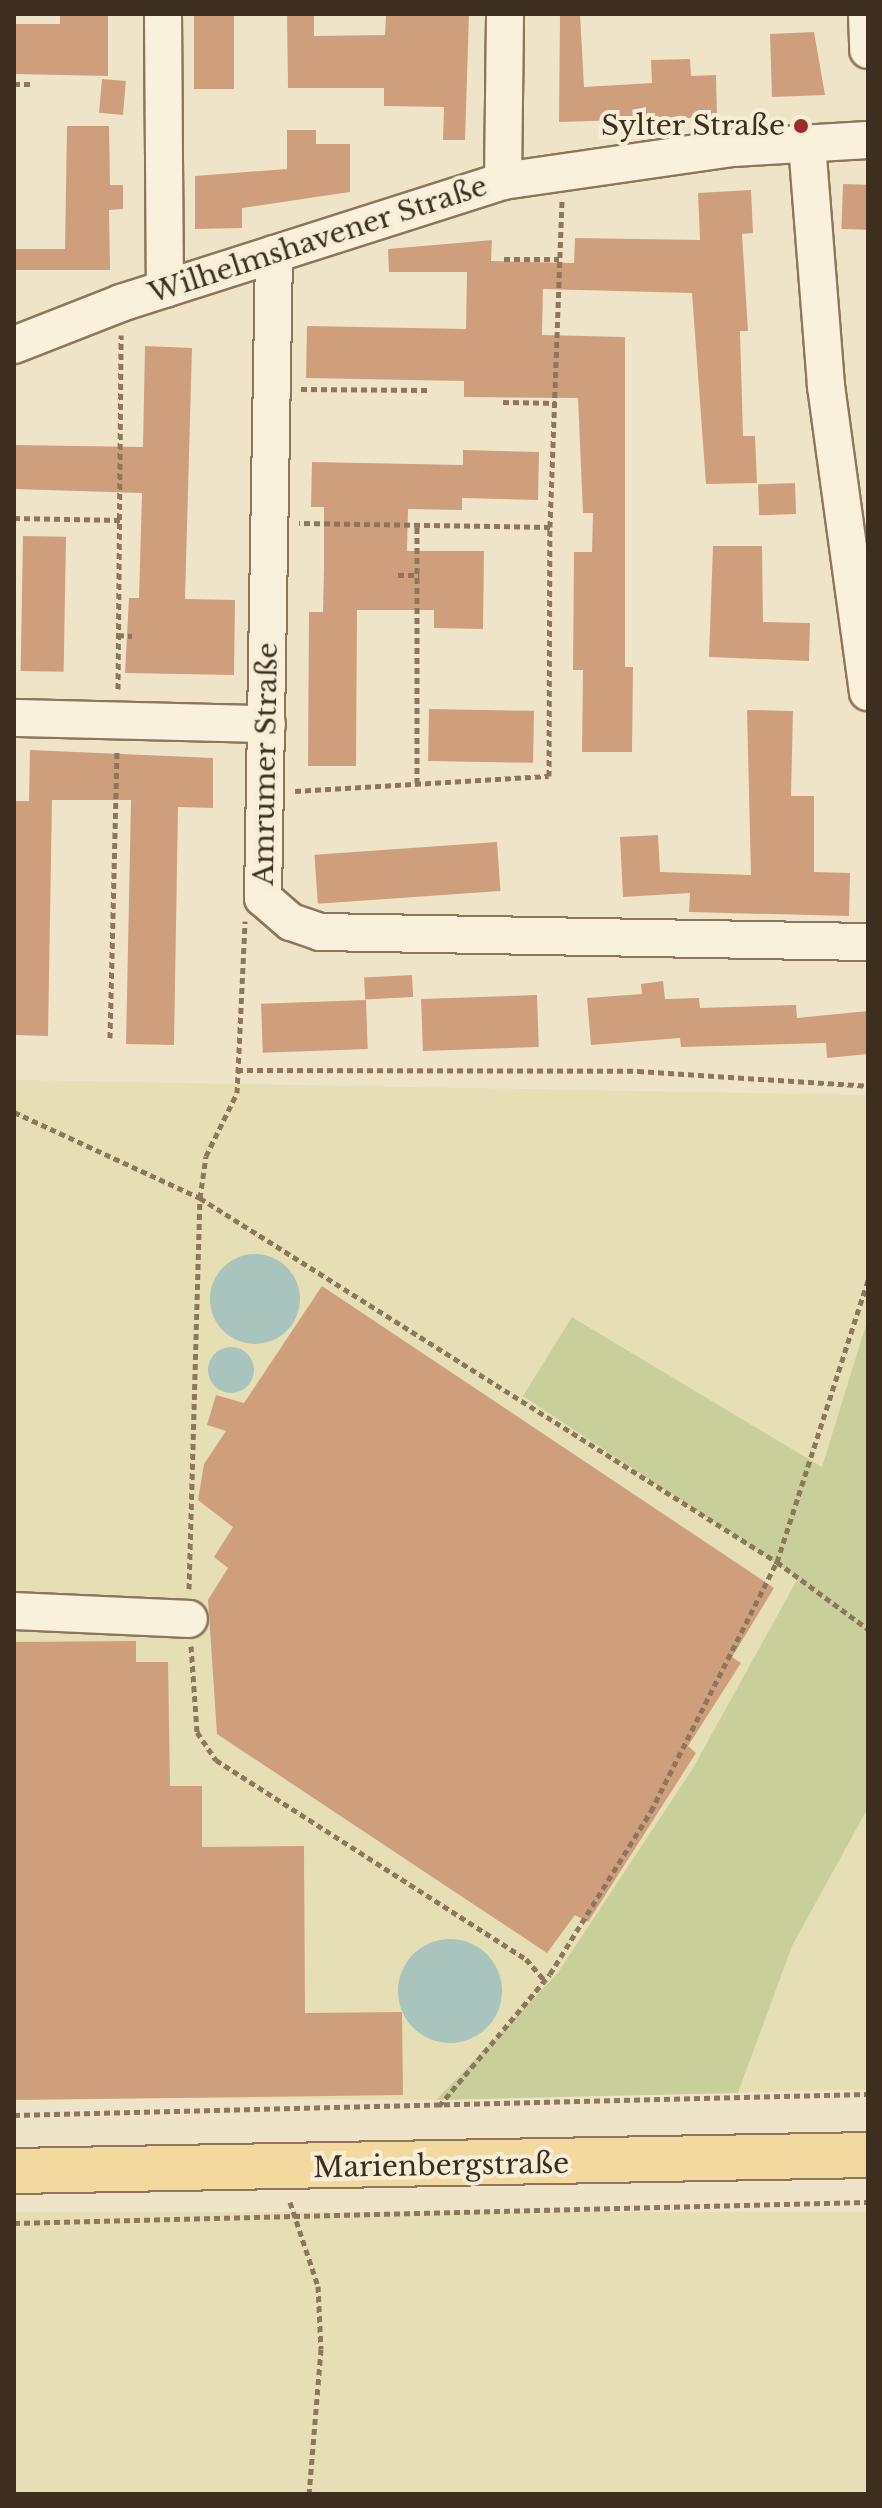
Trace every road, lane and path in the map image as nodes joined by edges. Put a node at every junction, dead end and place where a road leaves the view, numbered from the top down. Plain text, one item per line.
1 (163, 14) edge
2 (505, 14) edge
3 (867, 14) edge
4 (868, 50) edge
5 (14, 84) edge
6 (30, 84) dead end
7 (868, 140) edge
8 (807, 144) junction
9 (564, 168) junction
10 (503, 181) junction
11 (274, 254) junction
12 (504, 259) dead end
13 (559, 259) junction
14 (165, 289) junction
15 (121, 303) junction
16 (14, 345) edge
17 (272, 389) junction
18 (428, 390) dead end
19 (503, 402) dead end
20 (556, 403) junction
21 (14, 518) edge
22 (122, 520) junction
23 (270, 522) junction
24 (417, 527) junction
25 (550, 527) junction
26 (857, 534) edge
27 (398, 575) dead end
28 (419, 575) junction
29 (118, 635) junction
30 (132, 636) dead end
31 (868, 692) edge
32 (14, 718) edge
33 (118, 721) junction
34 (267, 724) junction
35 (417, 783) junction
36 (266, 793) junction
37 (263, 898) junction
38 (868, 942) edge
39 (110, 1038) dead end
40 (237, 1070) junction
41 (868, 1086) edge
42 (14, 1112) edge
43 (200, 1198) junction
44 (868, 1280) edge
45 (777, 1562) junction
46 (14, 1611) edge
47 (189, 1619) junction
48 (868, 1629) edge
49 (544, 1980) junction
50 (868, 2094) edge
51 (439, 2106) junction
52 (14, 2115) edge
53 (868, 2155) edge
54 (272, 2169) junction
55 (14, 2171) edge
56 (868, 2202) edge
57 (301, 2221) junction
58 (14, 2223) edge
59 (309, 2494) edge

1 - 14 street
2 - 10 street
3 - 4 street
5 - 6 path
7 - 8 street, Wilhelmshavener Straße
8 - 9 street, Wilhelmshavener Straße
8 - 26 street
9 - 10 street, Wilhelmshavener Straße
9 - 13 path
10 - 11 street, Wilhelmshavener Straße
11 - 14 street, Wilhelmshavener Straße
11 - 17 street, Amrumer Straße
12 - 13 path
13 - 20 path
14 - 15 street, Wilhelmshavener Straße
15 - 16 street, Wilhelmshavener Straße
15 - 22 path
17 - 18 path
17 - 23 street, Amrumer Straße
19 - 20 path
20 - 25 path
21 - 22 path
22 - 29 path
23 - 24 path
23 - 34 street, Amrumer Straße
24 - 25 path
24 - 28 path
25 - 35 path
26 - 31 street
27 - 28 path
28 - 35 path
29 - 30 path
29 - 33 path
32 - 33 street
33 - 34 street
33 - 39 path
34 - 36 street, Amrumer Straße
35 - 36 path
36 - 37 street, Amrumer Straße
37 - 38 street, Amrumer Straße
37 - 40 path
40 - 41 path
40 - 43 path
42 - 43 path
43 - 45 path
43 - 47 path
44 - 45 path
45 - 48 path
45 - 49 path
46 - 47 street
47 - 49 path
49 - 51 path
50 - 51 path
51 - 52 path
53 - 54 main road, Marienbergstraße
54 - 55 main road, Marienbergstraße
54 - 57 path
56 - 57 path
57 - 58 path
57 - 59 path

